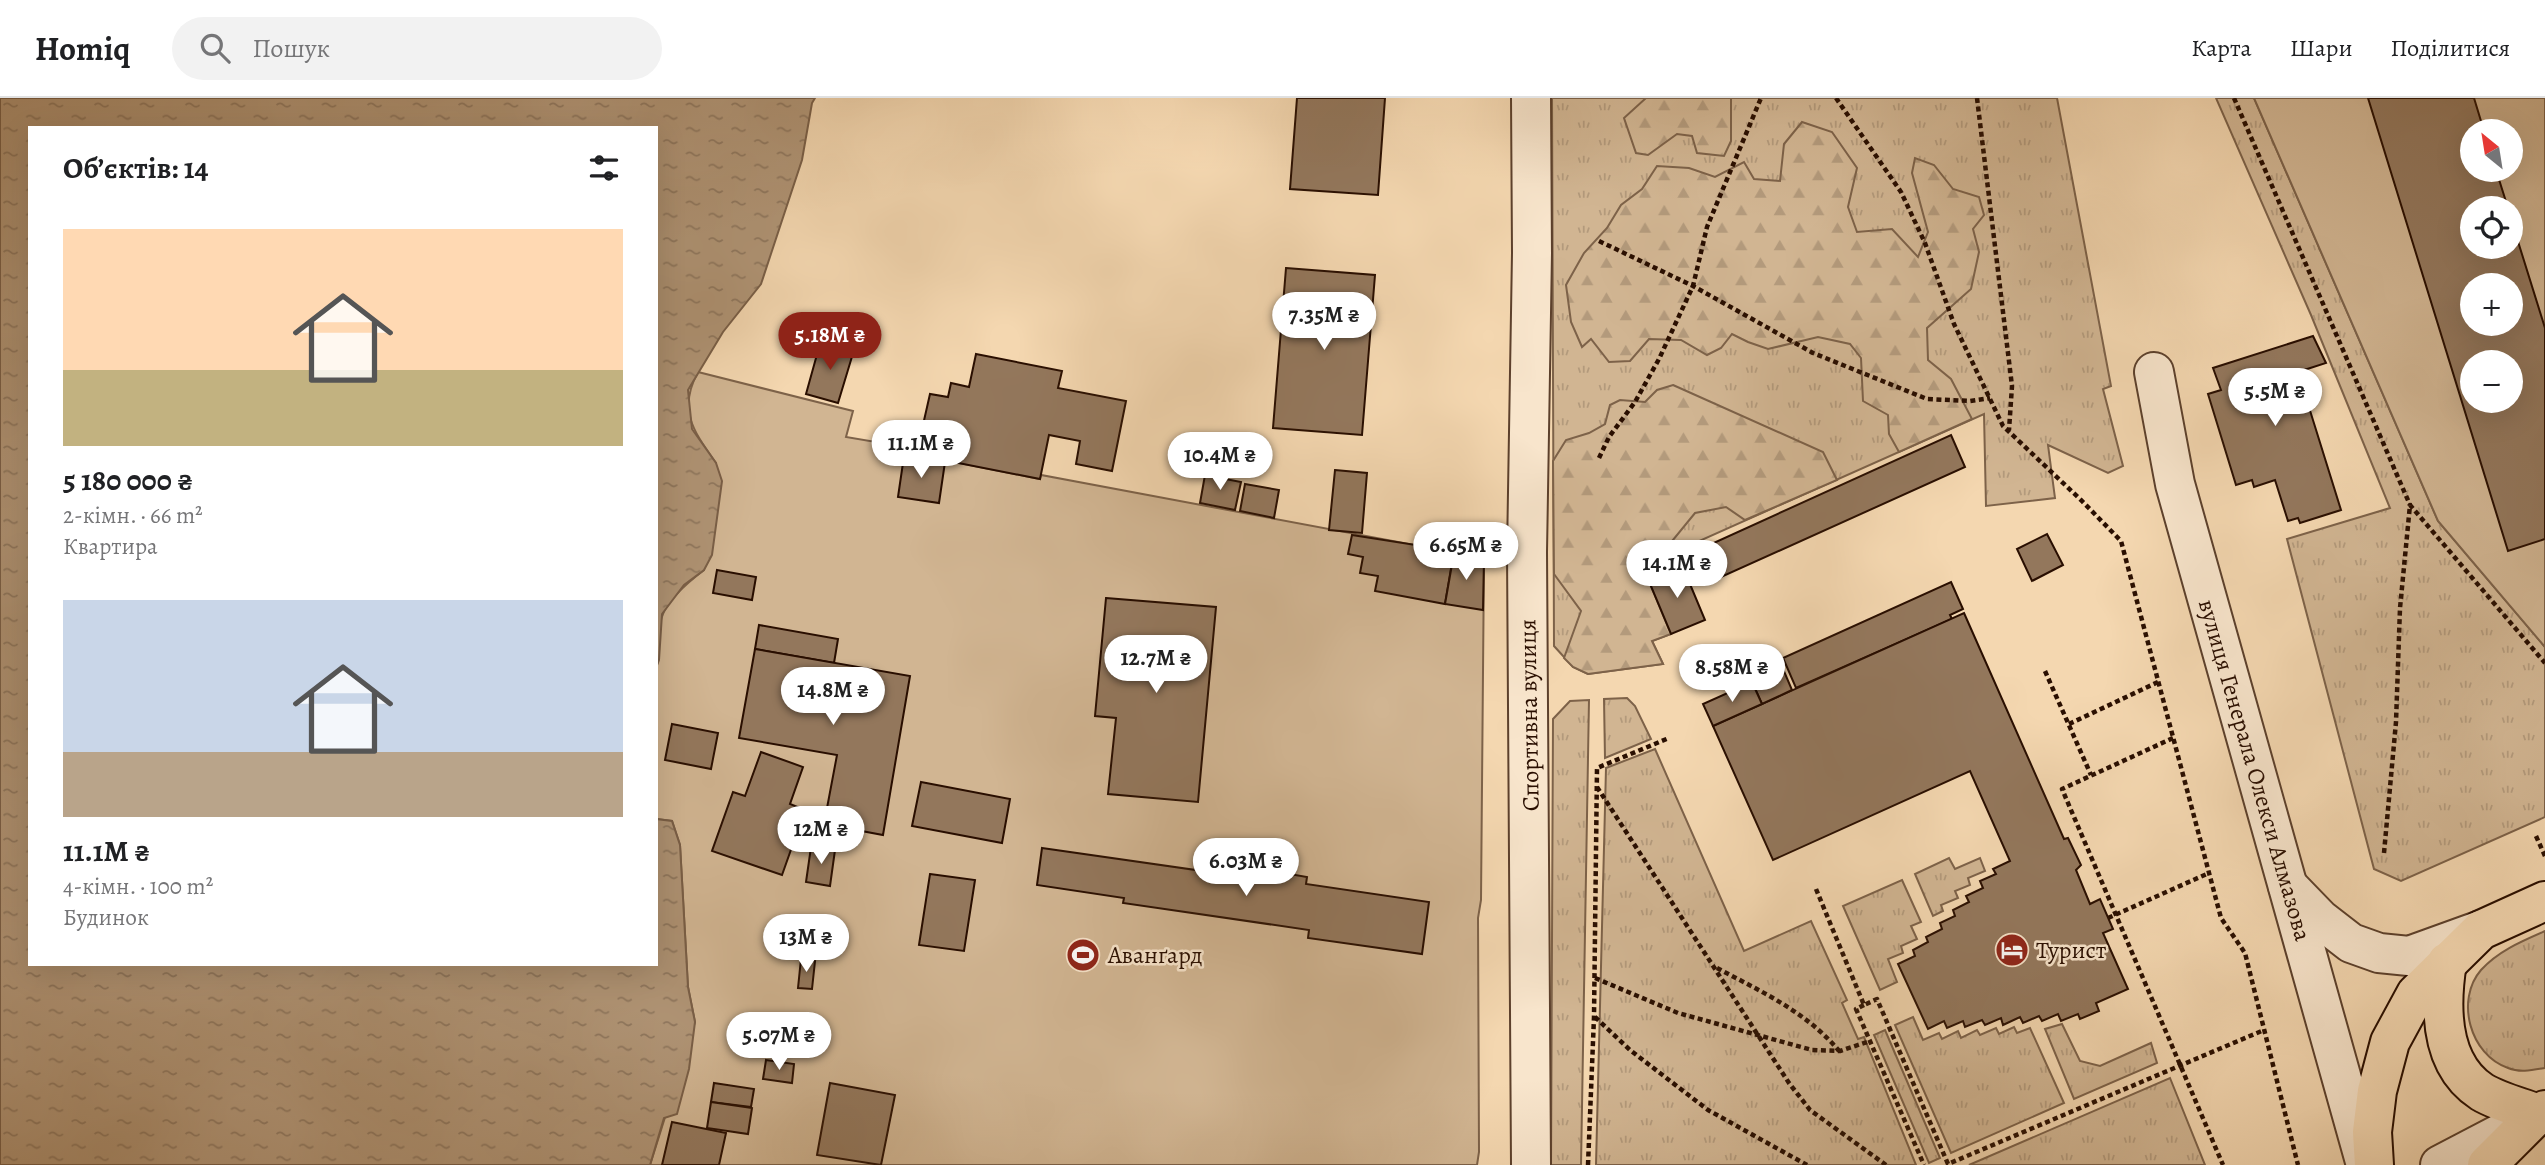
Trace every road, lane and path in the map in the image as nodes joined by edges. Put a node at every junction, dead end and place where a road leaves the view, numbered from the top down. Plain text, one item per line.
1 (1531, 98) edge
2 (1761, 98) edge
3 (1836, 98) edge
4 (1977, 98) edge
5 (2234, 98) edge
6 (1599, 241) dead end
7 (1693, 286) junction
8 (2154, 372) dead end
9 (1990, 398) junction
10 (2009, 430) junction
11 (1599, 458) dead end
12 (2410, 505) junction
13 (2545, 663) edge
14 (2045, 671) dead end
15 (2158, 682) junction
16 (2069, 724) junction
17 (1669, 738) dead end
18 (2173, 738) junction
19 (2091, 775) junction
20 (1597, 787) junction
21 (2536, 836) dead end
22 (2384, 853) dead end
23 (2545, 856) edge
24 (2209, 873) junction
25 (2287, 884) junction
26 (1816, 889) dead end
27 (2545, 901) edge
28 (2115, 915) junction
29 (2108, 918) dead end
30 (2481, 930) junction
31 (2447, 962) junction
32 (1716, 968) junction
33 (1595, 978) junction
34 (1864, 1005) junction
35 (1594, 1017) junction
36 (2264, 1030) junction
37 (1760, 1035) junction
38 (1870, 1041) junction
39 (1840, 1051) junction
40 (2180, 1065) junction
41 (2542, 1112) edge
42 (1531, 1165) edge
43 (1588, 1165) edge
44 (1807, 1165) edge
45 (1886, 1165) edge
46 (1924, 1165) edge
47 (1948, 1165) edge
48 (2223, 1165) edge
49 (2298, 1165) edge
50 (2366, 1165) edge
51 (2374, 1165) edge
52 (2440, 1165) edge
53 (2487, 1165) edge

1 - 42 street, Спортивна вулиця
2 - 7 path
3 - 9 path
4 - 10 path
5 - 12 path
6 - 7 path
7 - 9 path
7 - 11 path
8 - 25 street, вулиця Генерала Олекси Алмазова
9 - 10 path
10 - 15 path
12 - 13 path
12 - 22 path
14 - 16 path
15 - 16 path
15 - 18 path
16 - 19 path
17 - 20 path
18 - 19 path
18 - 24 path
19 - 28 path
20 - 32 path
20 - 33 path
21 - 23 path
24 - 28 path
24 - 36 path
25 - 30 street
25 - 50 street, вулиця Генерала Олекси Алмазова
26 - 34 path
27 - 30 main road
28 - 29 path
28 - 40 path
30 - 31 main road
31 - 41 main road
31 - 51 main road
32 - 37 path
32 - 39 path
33 - 35 path
33 - 37 path
34 - 38 path
34 - 47 path
35 - 43 path
35 - 44 path
36 - 40 path
36 - 49 path
37 - 39 path
37 - 45 path
38 - 39 path
38 - 46 path
40 - 47 path
40 - 48 path
41 - 52 street
41 - 53 main road

